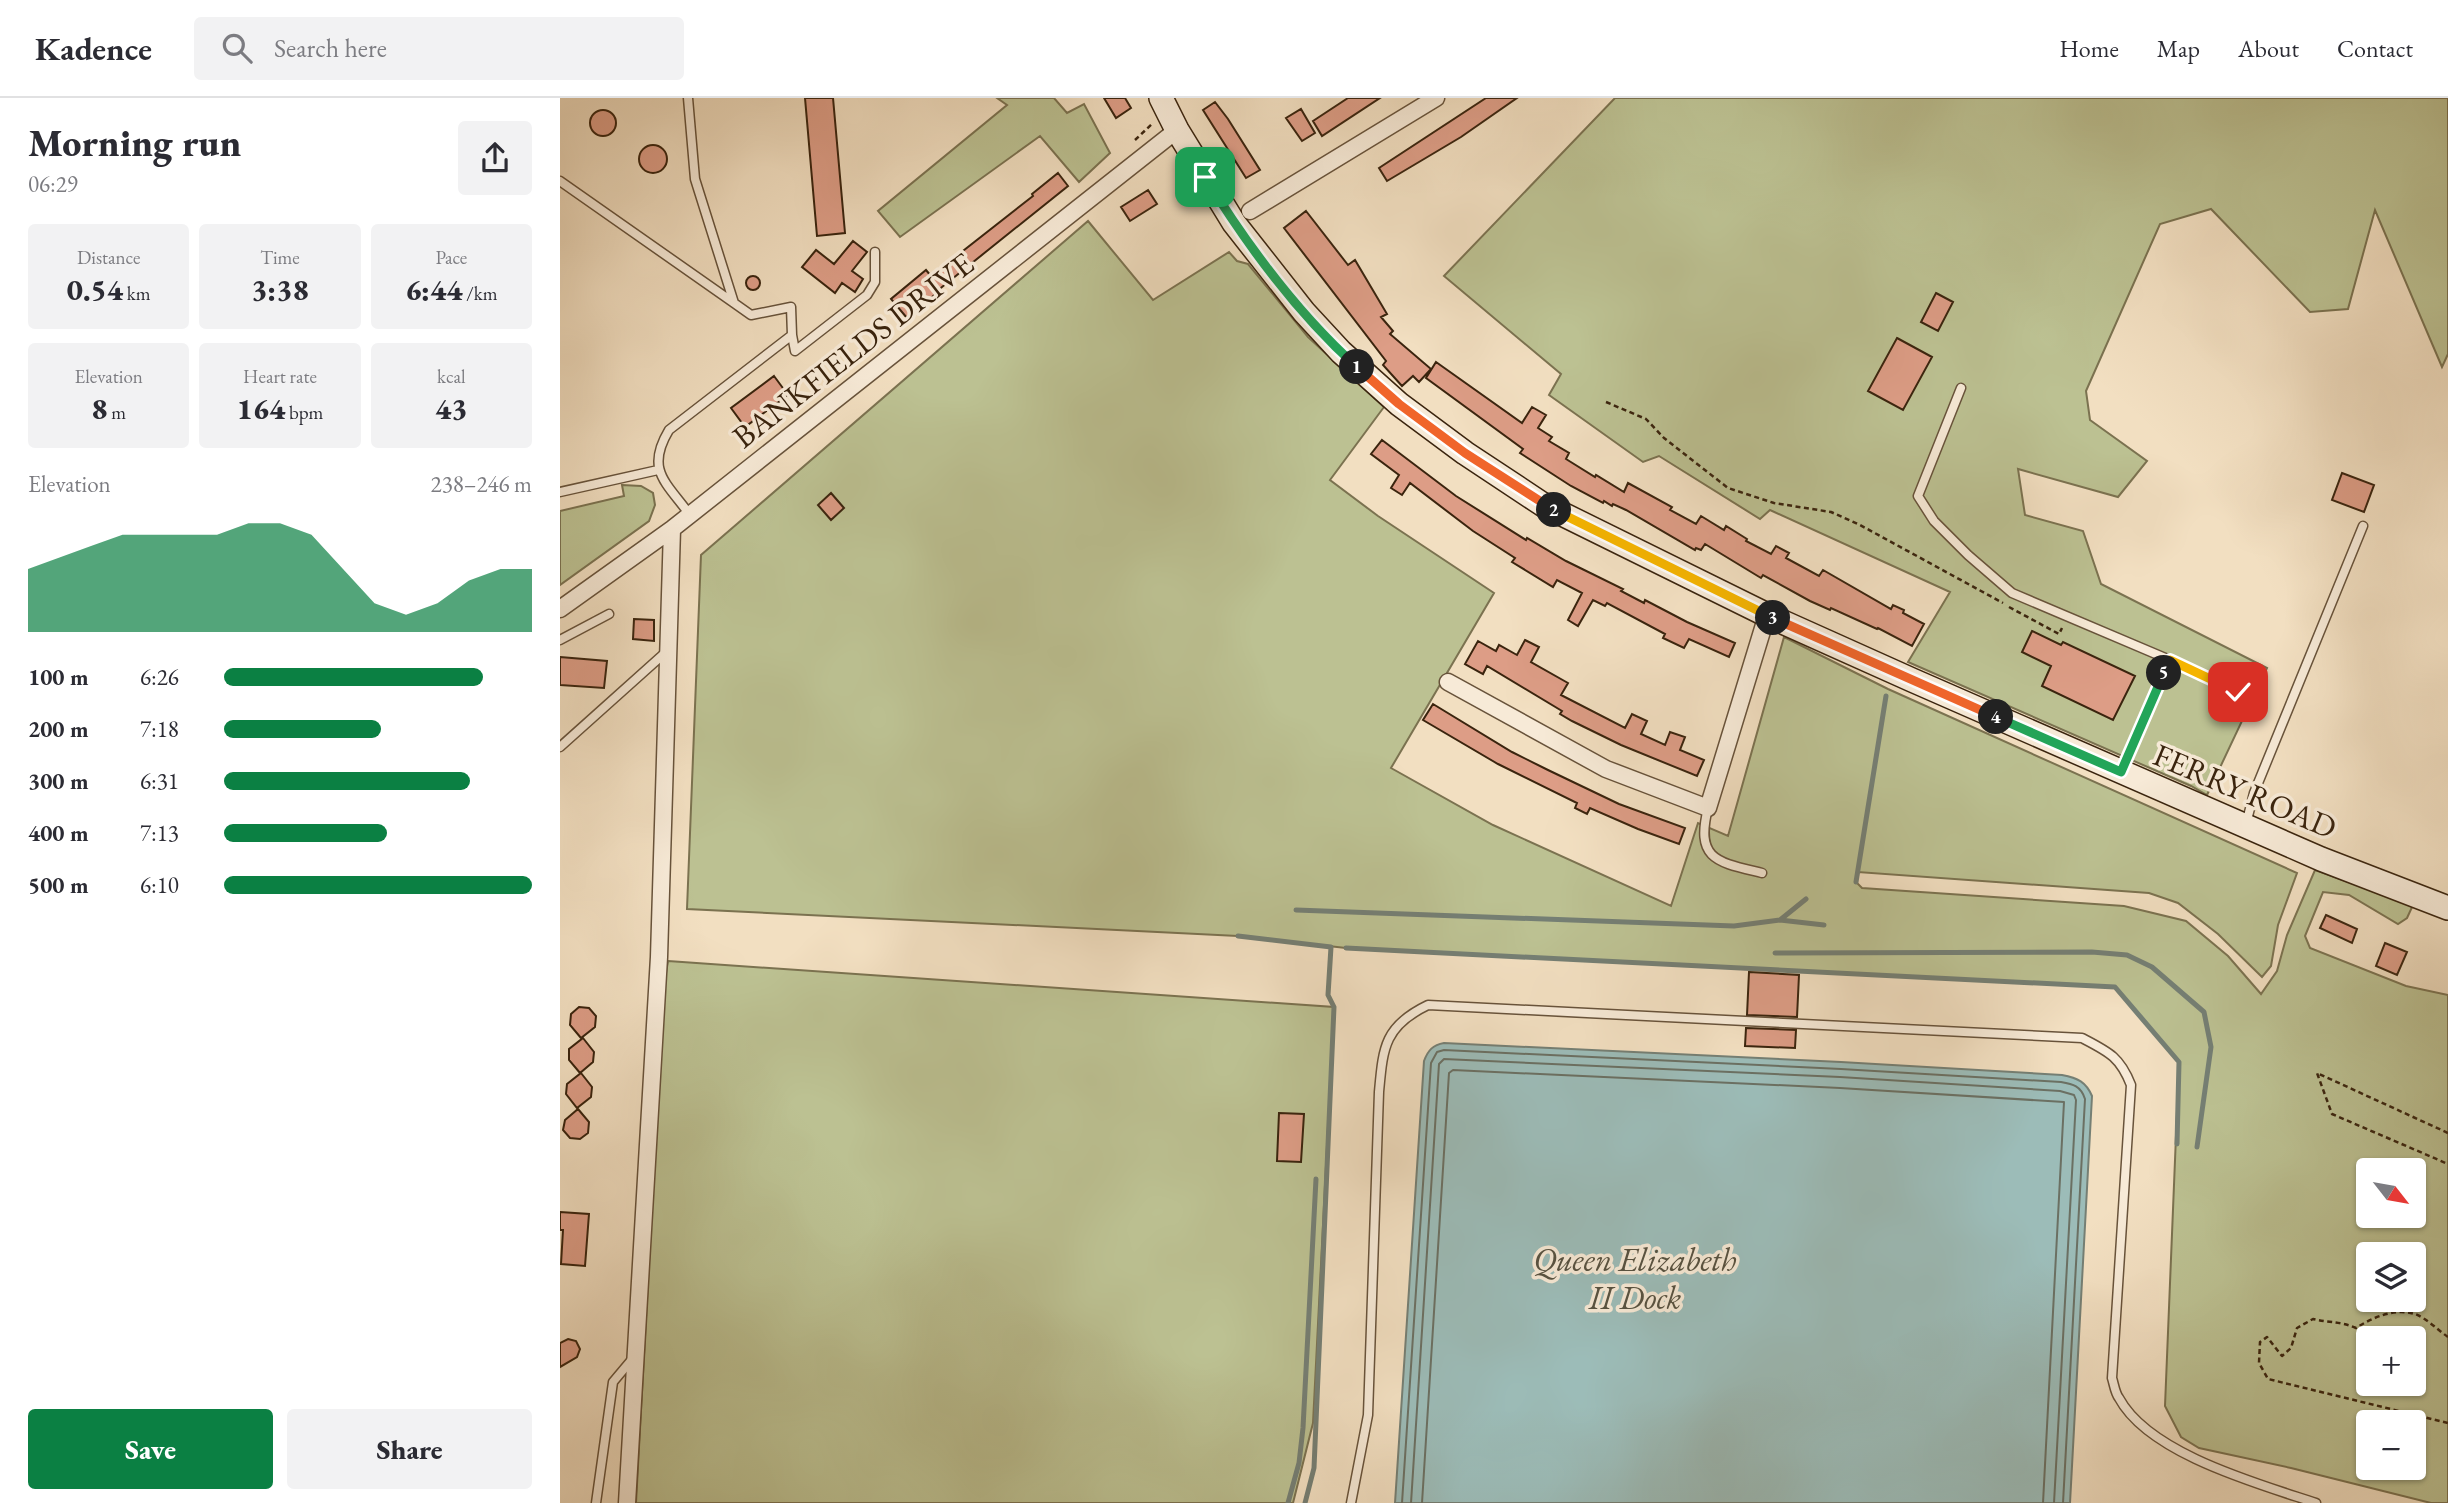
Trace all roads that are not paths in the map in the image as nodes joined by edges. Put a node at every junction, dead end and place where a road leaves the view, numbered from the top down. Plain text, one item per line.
1 (688, 98) edge
2 (1161, 98) edge
3 (1436, 98) edge
4 (1177, 130) junction
5 (560, 181) edge
6 (1250, 211) dead end
7 (875, 252) dead end
8 (734, 303) junction
9 (792, 335) junction
10 (1961, 388) dead end
11 (658, 470) junction
12 (560, 492) edge
13 (690, 514) junction
14 (2362, 526) dead end
15 (672, 529) junction
16 (560, 608) edge
17 (609, 614) dead end
18 (1768, 615) junction
19 (560, 640) edge
20 (668, 650) junction
21 (2170, 660) junction
22 (1448, 682) dead end
23 (2238, 692) dead end
24 (560, 747) edge
25 (2121, 772) junction
26 (1708, 808) junction
27 (2246, 827) junction
28 (1762, 873) dead end
29 (2448, 908) edge
30 (636, 1355) junction
31 (596, 1503) edge
32 (627, 1503) edge
33 (1351, 1503) edge
34 (2316, 1503) edge

1 - 8 lane
2 - 4 street, FERRY ROAD
3 - 6 street
4 - 13 street, BANKFIELDS DRIVE
4 - 18 street, FERRY ROAD
5 - 8 lane
7 - 9 lane
8 - 9 lane
9 - 11 lane
10 - 21 lane
11 - 12 lane
11 - 13 lane
13 - 15 street, BANKFIELDS DRIVE
14 - 27 lane
15 - 16 street, BANKFIELDS DRIVE
15 - 20 street
17 - 19 lane
18 - 25 street, FERRY ROAD
18 - 26 street
20 - 24 lane
20 - 30 street
21 - 23 lane
21 - 25 lane
22 - 26 street
25 - 27 street, FERRY ROAD
26 - 28 lane
27 - 29 street, FERRY ROAD
30 - 31 lane
30 - 32 street
33 - 34 lane

